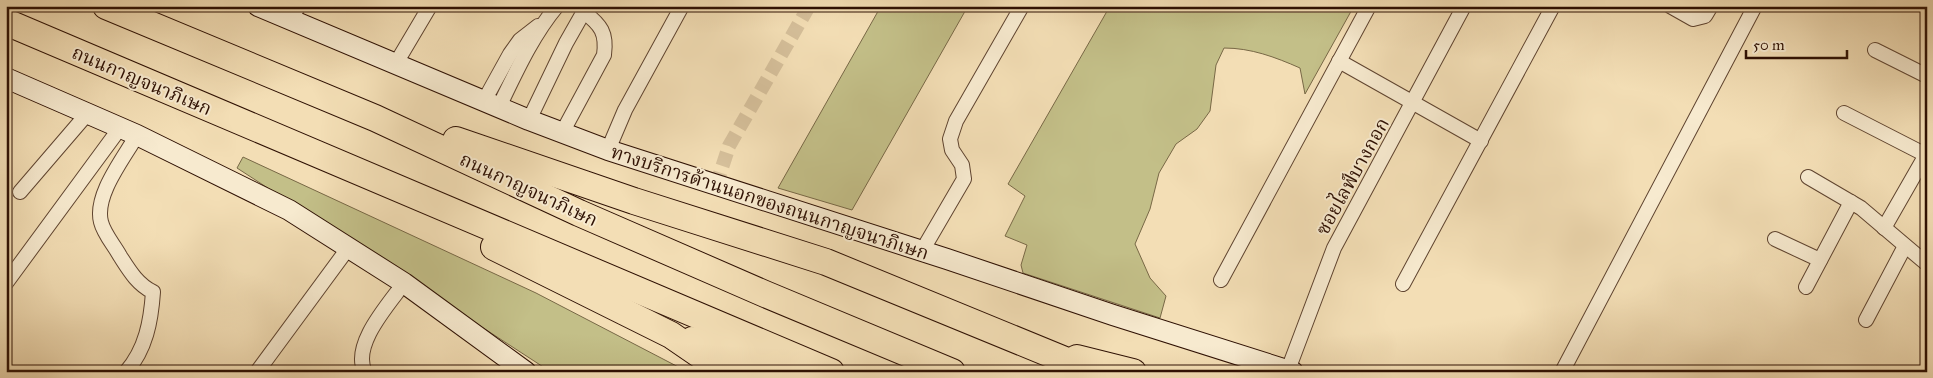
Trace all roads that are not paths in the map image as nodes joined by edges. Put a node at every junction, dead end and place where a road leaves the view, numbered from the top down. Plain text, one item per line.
1 (106, 6) edge
2 (430, 6) edge
3 (557, 6) edge
4 (682, 6) edge
5 (1022, 6) edge
6 (1369, 6) edge
7 (1464, 6) edge
8 (1553, 6) edge
9 (1670, 6) edge
10 (1711, 6) edge
11 (1755, 6) edge
12 (260, 7) edge
13 (586, 9) edge
14 (295, 14) edge
15 (6, 22) edge
16 (1875, 50) dead end
17 (1339, 61) junction
18 (395, 65) junction
19 (1927, 76) edge
20 (6, 78) edge
21 (1413, 103) junction
22 (491, 104) junction
23 (1844, 113) dead end
24 (87, 114) junction
25 (376, 118) junction
26 (528, 120) junction
27 (128, 132) junction
28 (562, 133) junction
29 (1481, 141) junction
30 (608, 150) junction
31 (1926, 154) edge
32 (1808, 177) dead end
33 (385, 184) junction
34 (20, 192) dead end
35 (1851, 202) junction
36 (1884, 228) junction
37 (1775, 238) dead end
38 (1906, 246) junction
39 (350, 247) junction
40 (922, 251) junction
41 (1820, 260) junction
42 (1927, 264) edge
43 (1220, 280) dead end
44 (6, 283) edge
45 (404, 283) junction
46 (1403, 284) dead end
47 (1806, 287) dead end
48 (1866, 320) dead end
49 (671, 335) junction
50 (1042, 350) junction
51 (1290, 371) edge
52 (126, 372) edge
53 (258, 372) edge
54 (365, 372) edge
55 (526, 372) edge
56 (725, 372) edge
57 (774, 372) edge
58 (831, 372) edge
59 (952, 372) edge
60 (1094, 372) edge
61 (1133, 372) edge
62 (1562, 372) edge

1 - 25 highway, ถนนกาญจนาภิเษก
2 - 18 street
3 - 22 street
4 - 30 street
5 - 40 street
6 - 17 street
7 - 21 street, ซอยไลฟ์บางกอก
8 - 29 street
9 - 10 street
11 - 62 street
12 - 14 main road, ทางบริการด้านนอกของถนนกาญจนาภิเษก
13 - 26 street
13 - 28 street
14 - 18 main road, ทางบริการด้านนอกของถนนกาญจนาภิเษก
15 - 33 highway, ถนนกาญจนาภิเษก
16 - 19 street
17 - 21 street
17 - 43 street
18 - 22 main road, ทางบริการด้านนอกของถนนกาญจนาภิเษก
20 - 24 main road
21 - 29 street
21 - 51 street, ซอยไลฟ์บางกอก
22 - 26 main road, ทางบริการด้านนอกของถนนกาญจนาภิเษก
23 - 31 street
24 - 27 main road
24 - 34 street
25 - 50 highway
25 - 59 highway, ถนนกาญจนาภิเษก
26 - 28 main road, ทางบริการด้านนอกของถนนกาญจนาภิเษก
27 - 39 main road
27 - 44 street
27 - 52 street
28 - 30 main road, ทางบริการด้านนอกของถนนกาญจนาภิเษก
29 - 46 street
30 - 40 main road, ทางบริการด้านนอกของถนนกาญจนาภิเษก
31 - 36 street
32 - 35 street
33 - 49 highway
33 - 58 highway, ถนนกาญจนาภิเษก
35 - 36 street
35 - 41 street
36 - 38 street
37 - 41 street
38 - 42 street
38 - 48 street
39 - 45 main road
39 - 53 street
40 - 51 main road, ทางบริการด้านนอกของถนนกาญจนาภิเษก
41 - 47 street
45 - 54 street
45 - 55 main road
49 - 56 highway
49 - 57 highway
50 - 60 highway
50 - 61 highway

